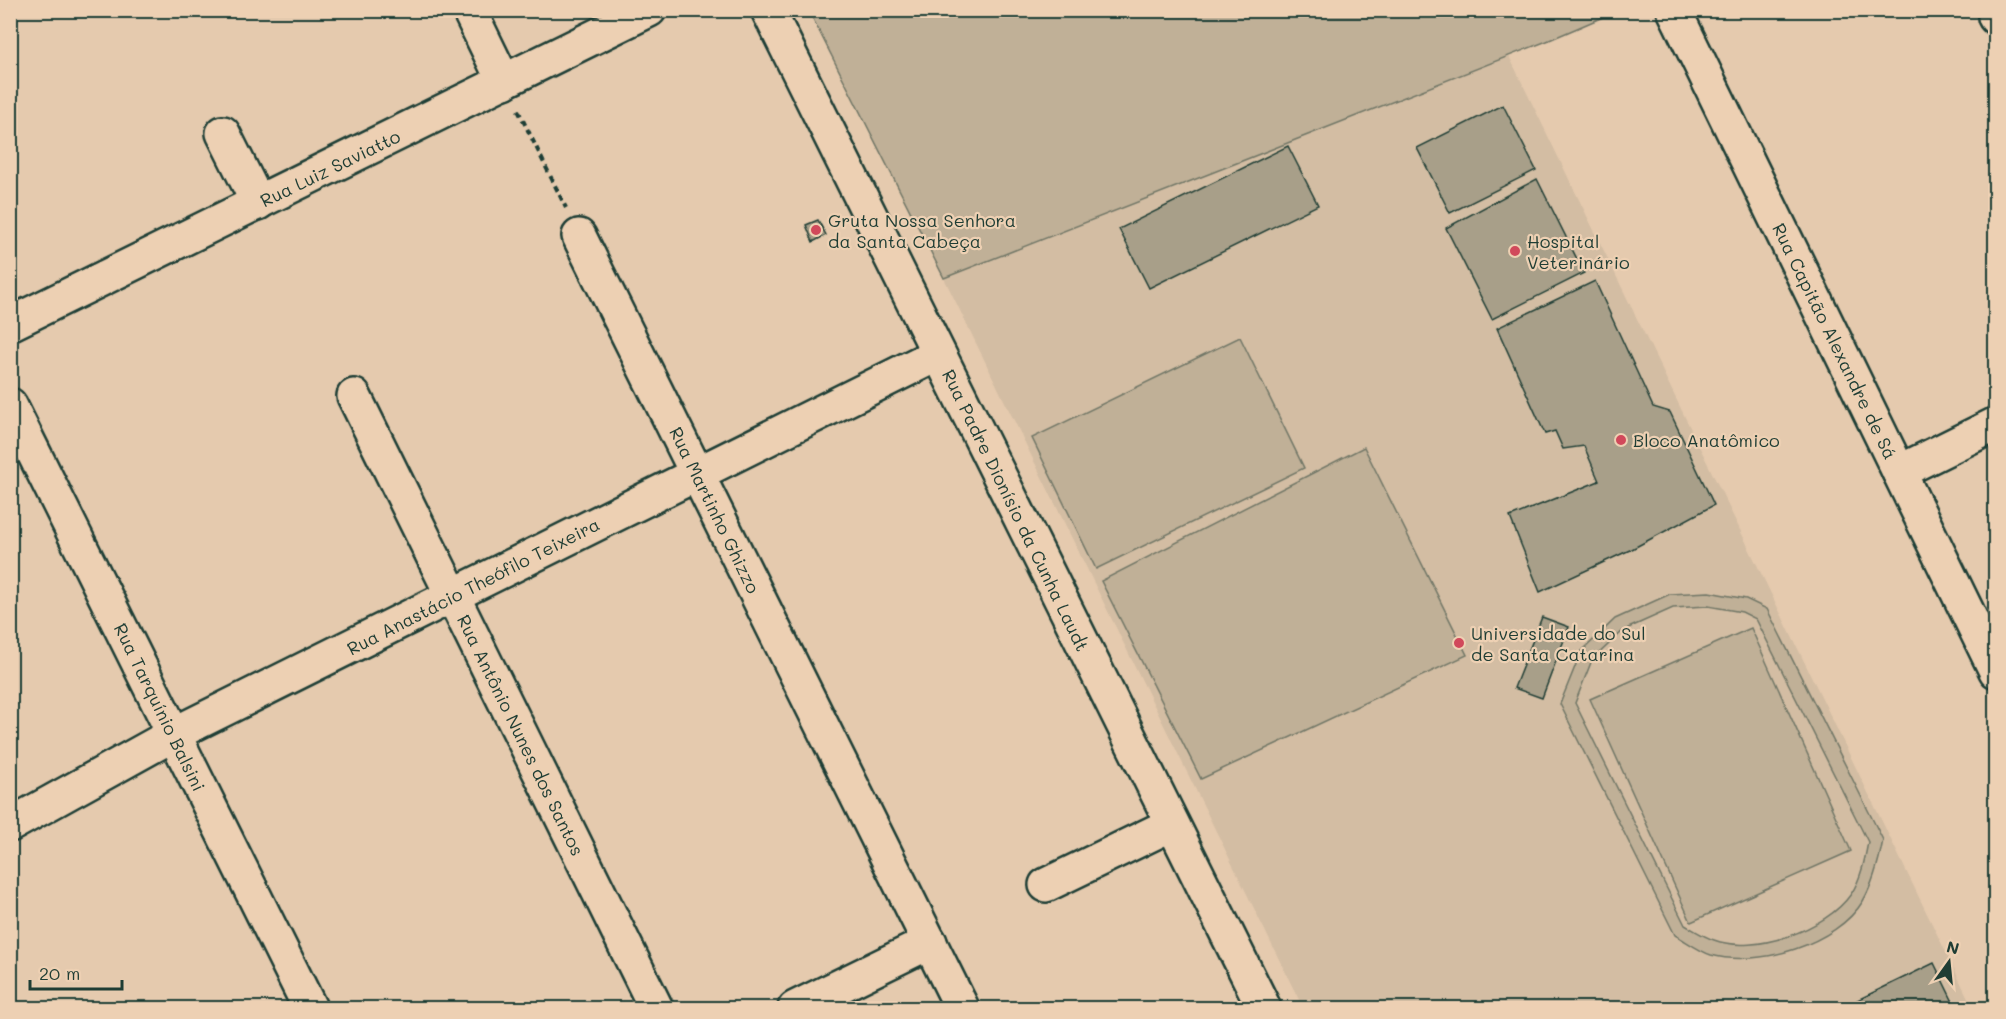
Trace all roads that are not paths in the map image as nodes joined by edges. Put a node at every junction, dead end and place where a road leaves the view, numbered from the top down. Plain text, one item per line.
1 (469, 10) edge
2 (649, 10) edge
3 (768, 10) edge
4 (1674, 10) edge
5 (504, 82) junction
6 (224, 133) dead end
7 (258, 203) junction
8 (579, 236) road end
9 (10, 324) edge
10 (938, 354) junction
11 (354, 396) dead end
12 (10, 405) edge
13 (1995, 424) edge
14 (1899, 472) junction
15 (697, 474) junction
16 (453, 597) junction
17 (1995, 671) edge
18 (174, 734) junction
19 (1172, 824) junction
20 (10, 825) edge
21 (1046, 885) dead end
22 (930, 942) junction
23 (310, 1008) edge
24 (656, 1008) edge
25 (795, 1008) edge
26 (963, 1008) edge
27 (1264, 1008) edge

1 - 5 street
2 - 5 street, Rua Luiz Saviatto
3 - 10 street, Rua Padre Dionísio da Cunha Laudt
4 - 14 street, Rua Capitão Alexandre de Sá
5 - 7 street, Rua Luiz Saviatto
6 - 7 street
7 - 9 street, Rua Luiz Saviatto
8 - 15 street, Rua Martinho Ghizzo
10 - 15 street, Rua Anastácio Theófilo Teixeira
10 - 19 street, Rua Padre Dionísio da Cunha Laudt
11 - 16 street, Rua Antônio Nunes dos Santos
12 - 18 street, Rua Tarquínio Balsini
13 - 14 street
14 - 17 street, Rua Capitão Alexandre de Sá
15 - 16 street, Rua Anastácio Theófilo Teixeira
15 - 22 street, Rua Martinho Ghizzo
16 - 18 street, Rua Anastácio Theófilo Teixeira
16 - 24 street, Rua Antônio Nunes dos Santos
18 - 20 street, Rua Anastácio Theófilo Teixeira
18 - 23 street, Rua Tarquínio Balsini
19 - 21 street
19 - 27 street, Rua Padre Dionísio da Cunha Laudt
22 - 25 street
22 - 26 street, Rua Martinho Ghizzo

